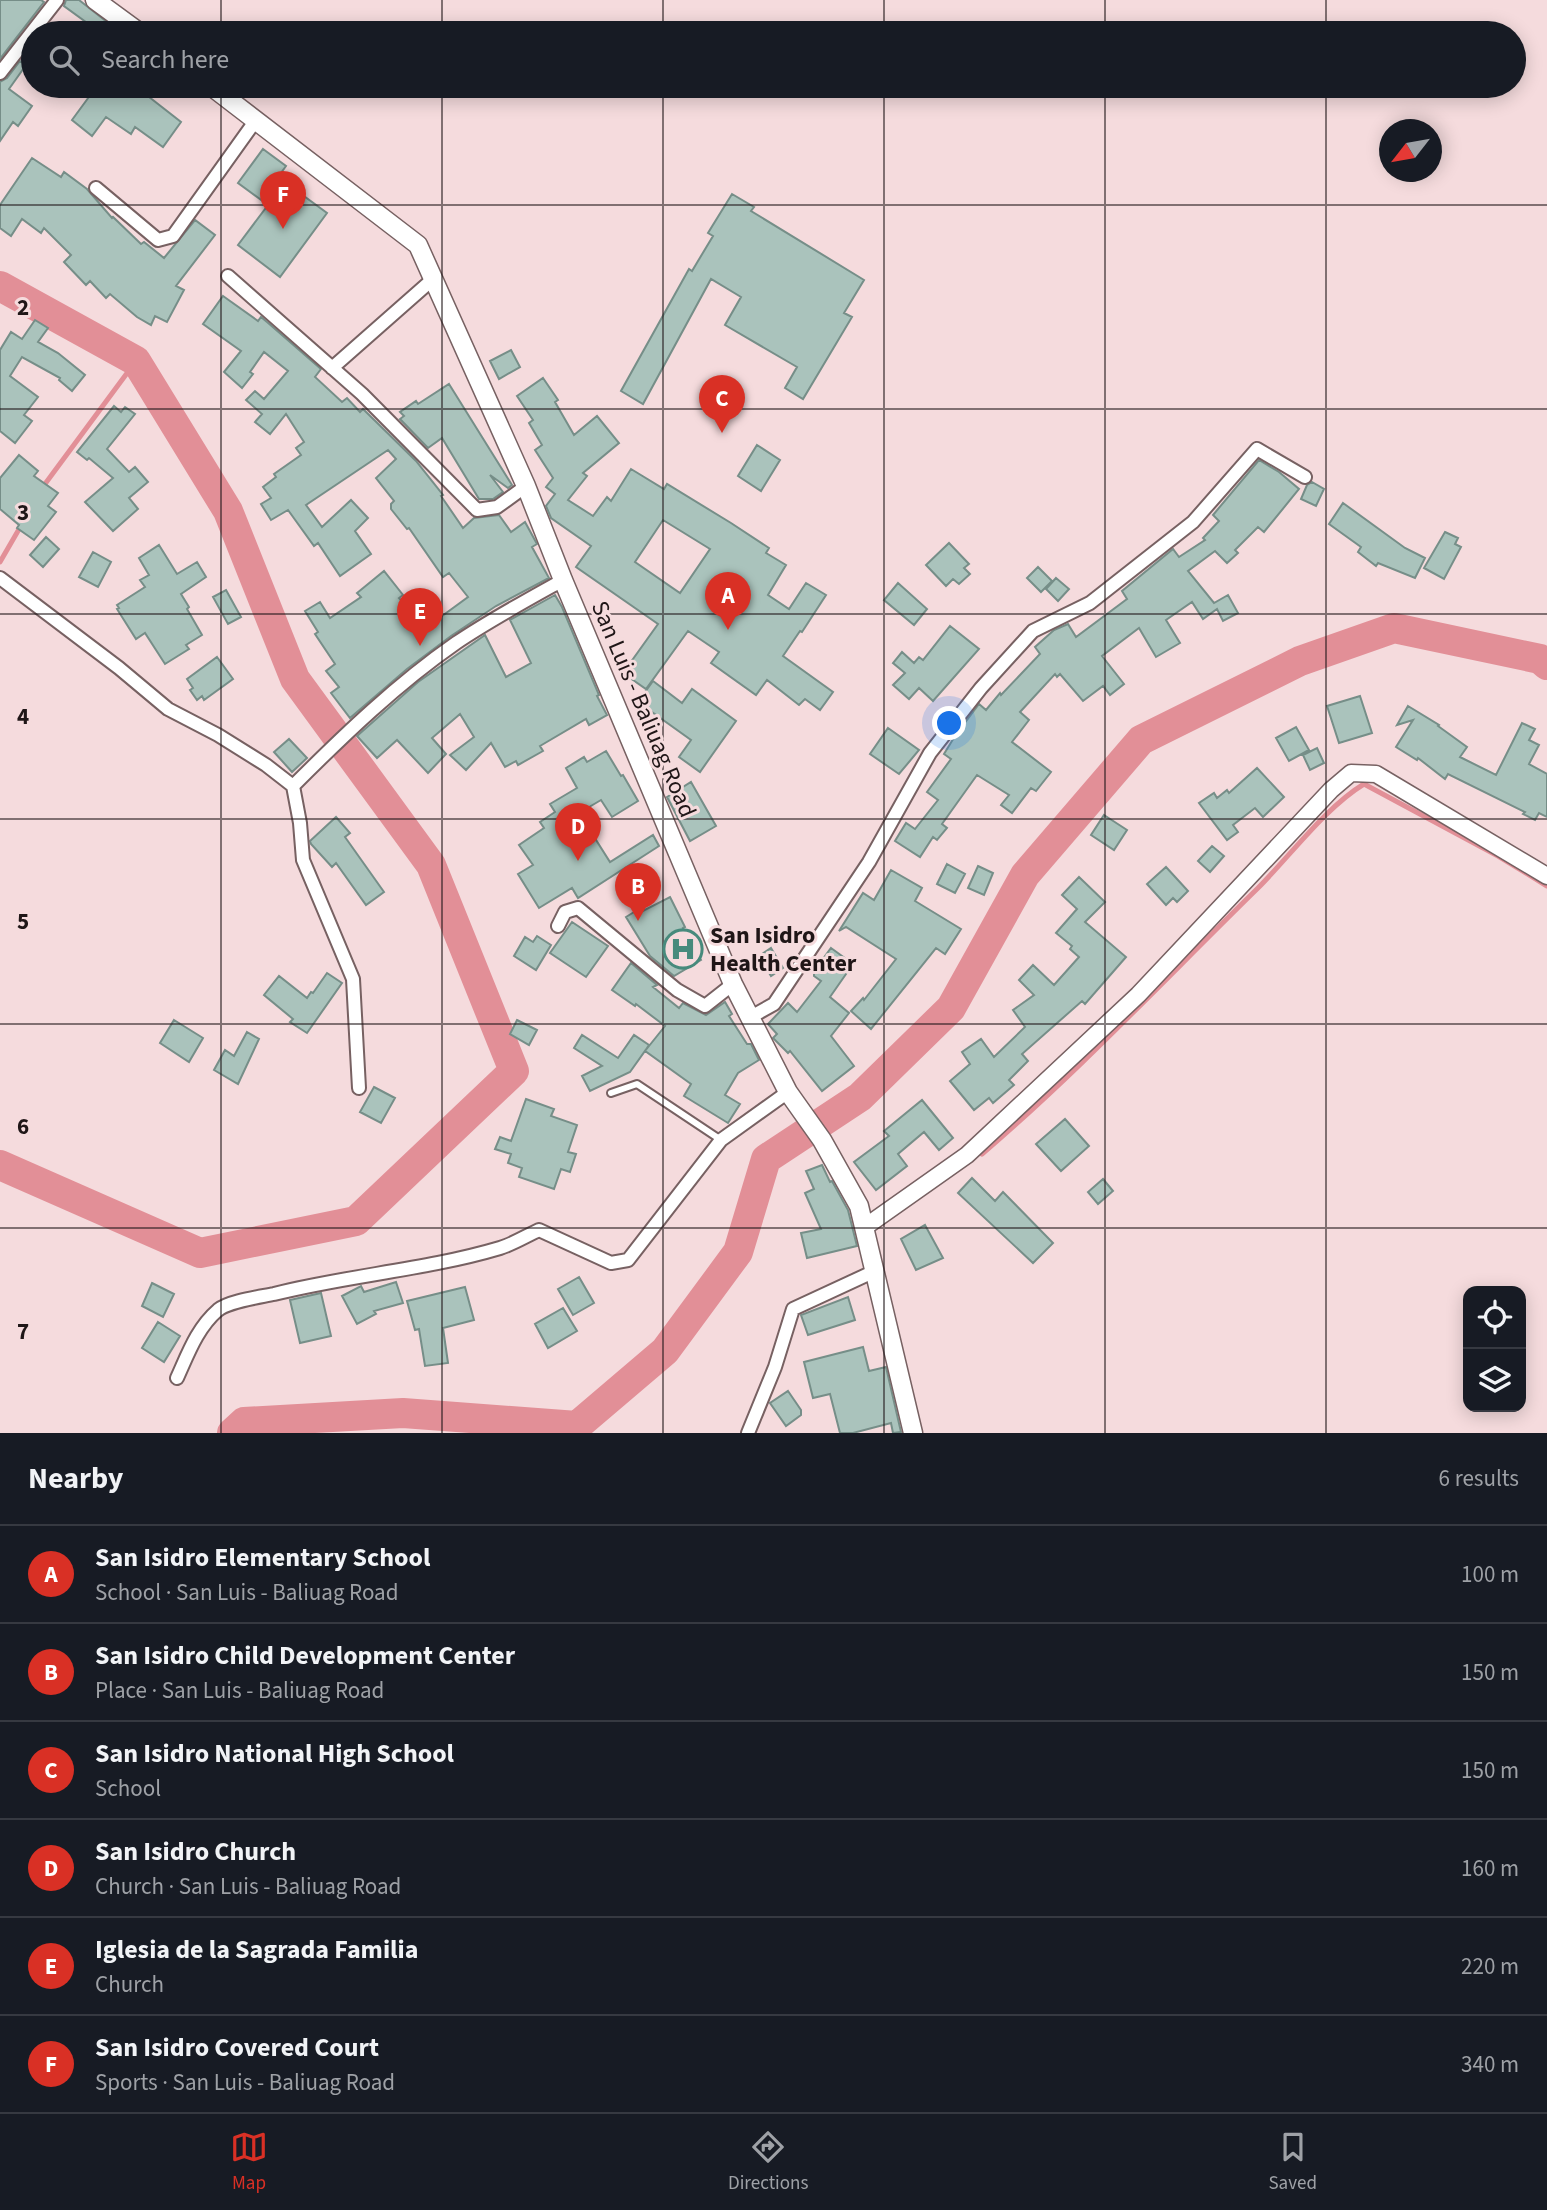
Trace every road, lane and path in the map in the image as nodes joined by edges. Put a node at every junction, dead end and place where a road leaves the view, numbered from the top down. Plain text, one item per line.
1 (57, 0) edge
2 (94, 0) edge
3 (41, 21) edge
4 (123, 21) edge
5 (21, 46) edge
6 (0, 73) edge
7 (227, 98) edge
8 (257, 120) junction
9 (96, 188) dead end
10 (228, 276) dead end
11 (433, 279) junction
12 (332, 368) junction
13 (1304, 477) dead end
14 (526, 486) junction
15 (0, 578) edge
16 (563, 580) junction
17 (293, 786) junction
18 (1547, 876) edge
19 (558, 926) dead end
20 (733, 984) junction
21 (749, 1018) junction
22 (359, 1088) dead end
23 (611, 1093) dead end
24 (791, 1097) junction
25 (721, 1140) junction
26 (865, 1227) junction
27 (875, 1271) junction
28 (177, 1378) dead end
29 (748, 1433) edge
30 (914, 1433) edge

1 - 3 street
2 - 4 main road
5 - 6 street
7 - 8 main road, San Luis - Baliuag Road
8 - 9 street
8 - 11 main road, San Luis - Baliuag Road
10 - 12 street
11 - 12 street
11 - 14 main road, San Luis - Baliuag Road
12 - 14 street
13 - 21 street
14 - 16 main road, San Luis - Baliuag Road
15 - 17 street
16 - 17 street
16 - 20 main road, San Luis - Baliuag Road
17 - 22 street
18 - 26 street
19 - 20 street
20 - 21 main road, San Luis - Baliuag Road
21 - 24 main road, San Luis - Baliuag Road
23 - 25 lane
24 - 25 street
24 - 26 main road, San Luis - Baliuag Road
25 - 28 street
26 - 27 main road, San Luis - Baliuag Road
27 - 29 street
27 - 30 main road, San Luis - Baliuag Road

